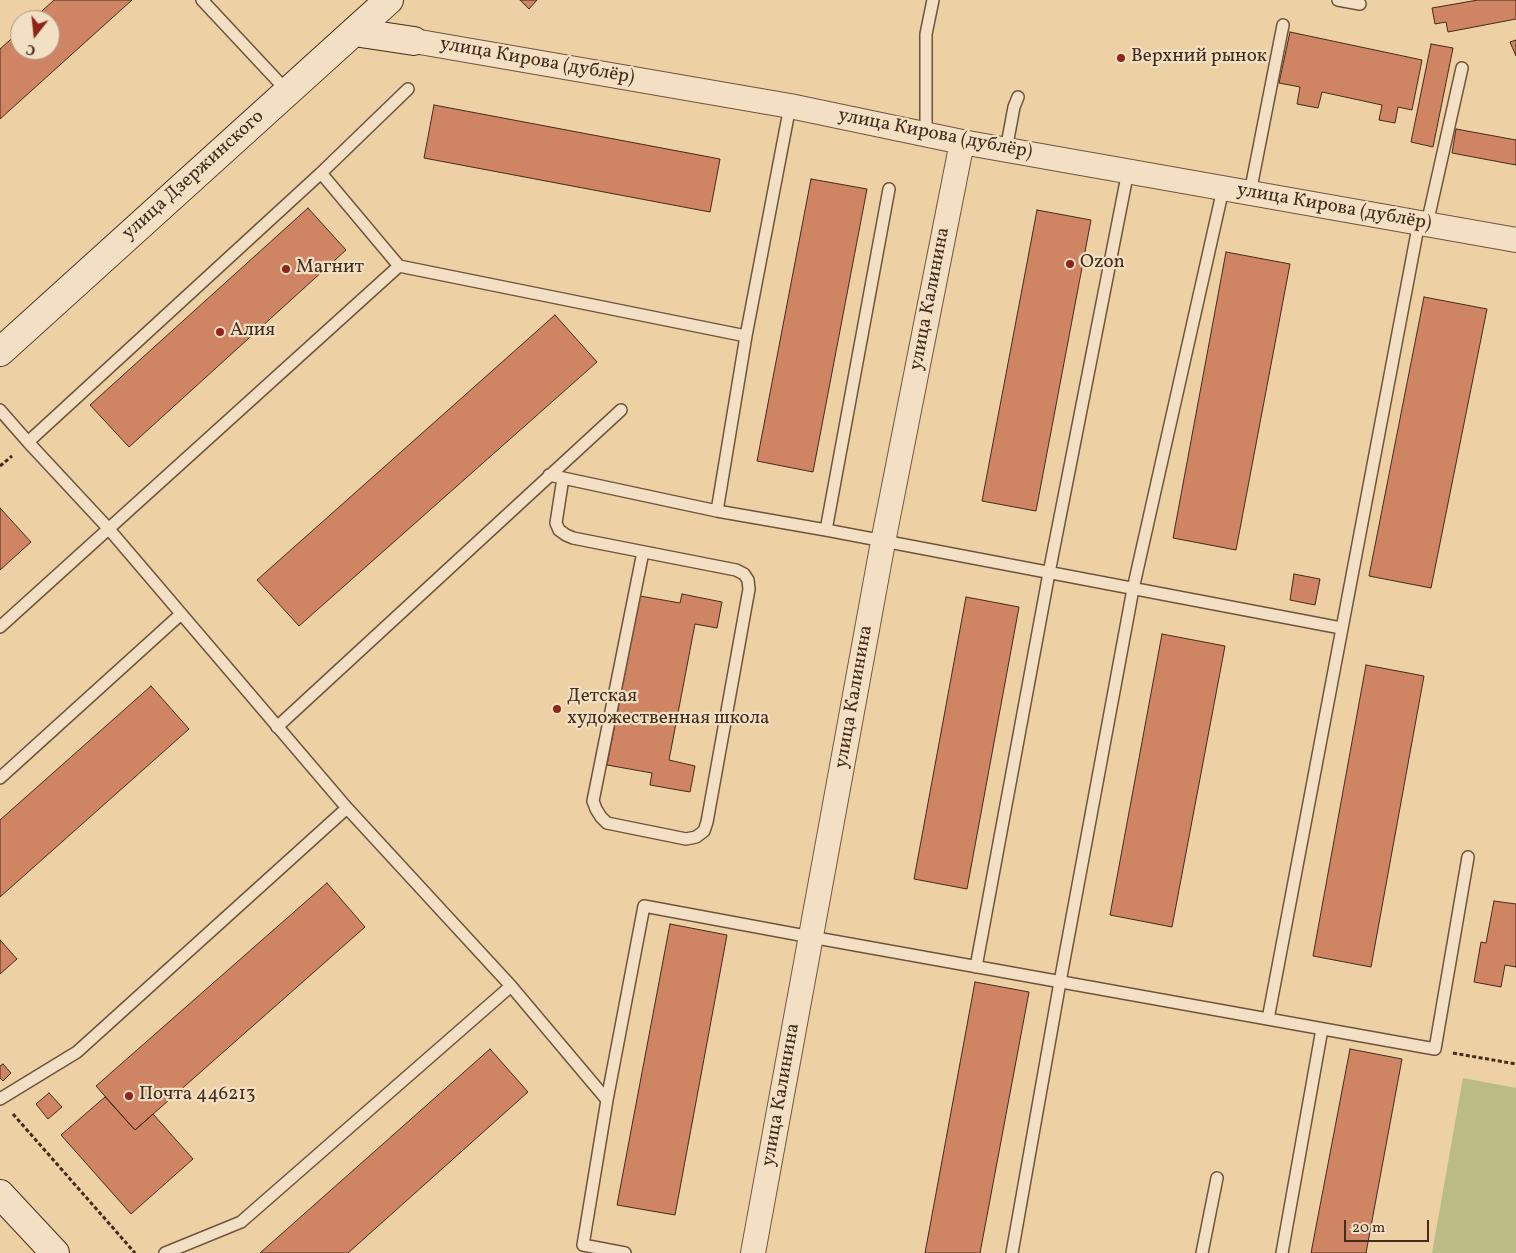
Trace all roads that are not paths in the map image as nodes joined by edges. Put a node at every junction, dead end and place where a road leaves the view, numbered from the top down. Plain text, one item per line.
1 (202, 0) edge
2 (389, 0) edge
3 (933, 0) edge
4 (1338, 0) edge
5 (1360, 4) dead end
6 (1283, 25) dead end
7 (354, 32) junction
8 (414, 41) joint
9 (1462, 68) dead end
10 (408, 89) dead end
11 (288, 92) junction
12 (1018, 96) dead end
13 (790, 106) junction
14 (926, 135) junction
15 (962, 142) junction
16 (1006, 150) junction
17 (1128, 170) junction
18 (321, 173) junction
19 (1223, 188) junction
20 (888, 189) dead end
21 (1250, 193) junction
22 (1423, 223) junction
23 (1516, 240) edge
24 (399, 266) junction
25 (746, 336) junction
26 (0, 352) edge
27 (0, 410) edge
28 (621, 410) dead end
29 (28, 442) junction
30 (549, 475) junction
31 (563, 478) junction
32 (717, 511) junction
33 (108, 528) junction
34 (826, 530) junction
35 (883, 542) junction
36 (642, 552) junction
37 (1049, 573) junction
38 (1133, 589) junction
39 (181, 614) junction
40 (0, 627) edge
41 (1341, 628) junction
42 (277, 727) junction
43 (0, 778) edge
44 (347, 808) junction
45 (1468, 857) dead end
46 (811, 937) junction
47 (976, 967) junction
48 (1060, 982) junction
49 (511, 986) junction
50 (1268, 1020) junction
51 (1322, 1029) junction
52 (0, 1099) edge
53 (607, 1100) junction
54 (1217, 1178) dead end
55 (0, 1194) edge
56 (55, 1253) edge
57 (165, 1253) edge
58 (625, 1253) edge
59 (752, 1253) edge
60 (1012, 1253) edge
61 (1202, 1253) edge
62 (1282, 1253) edge

1 - 11 lane
2 - 7 main road, улица Дзержинского
3 - 14 lane
4 - 5 lane
6 - 21 lane
7 - 8 main road, улица Кирова (дублёр)
7 - 11 main road, улица Дзержинского
8 - 13 street, улица Кирова (дублёр)
9 - 22 lane
10 - 18 lane
11 - 26 main road, улица Дзержинского
12 - 16 lane
13 - 14 street, улица Кирова (дублёр)
13 - 25 lane
14 - 15 street, улица Кирова (дублёр)
15 - 16 street, улица Кирова (дублёр)
15 - 35 street, улица Калинина
16 - 17 street, улица Кирова (дублёр)
17 - 19 street, улица Кирова (дублёр)
17 - 37 lane
18 - 24 lane
18 - 29 lane
19 - 21 street, улица Кирова (дублёр)
19 - 38 lane
20 - 34 lane
21 - 22 street, улица Кирова (дублёр)
22 - 23 street, улица Кирова (дублёр)
22 - 41 lane
24 - 25 lane
24 - 33 lane
25 - 32 lane
27 - 29 lane
28 - 30 lane
29 - 33 lane
30 - 31 lane
30 - 42 lane
31 - 32 lane
31 - 36 lane
32 - 34 lane
33 - 39 lane
33 - 40 lane
34 - 35 lane
35 - 37 lane
35 - 46 street, улица Калинина
36 - 36 lane
37 - 38 lane
37 - 47 lane
38 - 41 lane
38 - 48 lane
39 - 42 lane
39 - 43 lane
41 - 50 lane
42 - 44 lane
44 - 49 lane
44 - 52 lane
45 - 51 lane
46 - 47 lane
46 - 53 lane
46 - 59 street, улица Калинина
47 - 48 lane
48 - 50 lane
48 - 60 lane
49 - 53 lane
49 - 57 lane
50 - 51 lane
51 - 62 lane
53 - 58 lane
54 - 61 lane
55 - 56 main road

